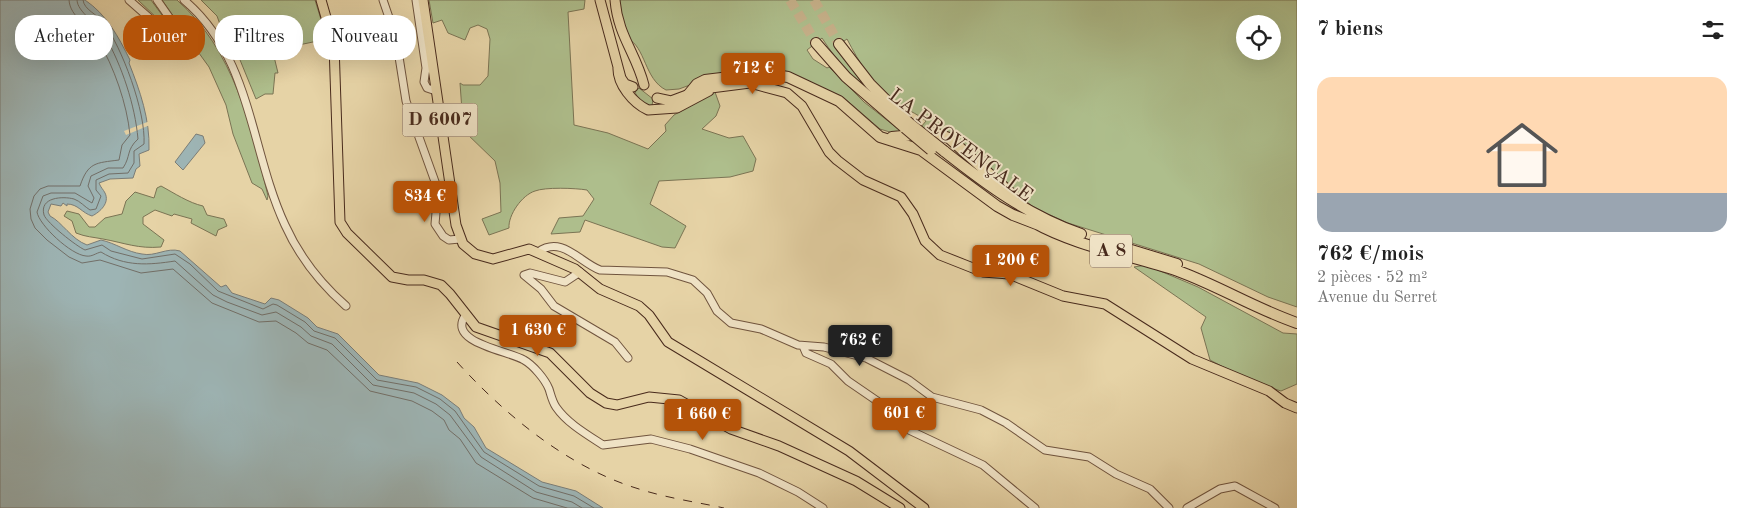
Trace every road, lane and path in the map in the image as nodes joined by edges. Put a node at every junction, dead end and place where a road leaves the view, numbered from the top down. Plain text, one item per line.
1 (129, 0) edge
2 (157, 0) edge
3 (184, 0) edge
4 (321, 0) edge
5 (383, 0) edge
6 (416, 0) edge
7 (423, 0) edge
8 (600, 0) edge
9 (616, 0) edge
10 (816, 43) tunnel mouth
11 (839, 44) tunnel mouth
12 (723, 86) junction
13 (636, 88) junction
14 (436, 91) junction
15 (692, 93) junction
16 (657, 98) junction
17 (683, 106) junction
18 (654, 109) junction
19 (868, 126) junction
20 (907, 126) junction
21 (941, 154) junction
22 (1039, 225) junction
23 (1056, 225) junction
24 (460, 239) junction
25 (541, 254) junction
26 (580, 272) junction
27 (346, 306) dead end
28 (1297, 315) edge
29 (465, 316) junction
30 (1297, 323) edge
31 (803, 346) junction
32 (628, 358) dead end
33 (1297, 408) edge
34 (823, 508) edge
35 (900, 508) edge
36 (924, 508) edge
37 (1036, 508) edge
38 (1169, 508) edge
39 (1187, 508) edge
40 (1275, 508) edge

1 - 2 street
3 - 27 street
4 - 29 main road
5 - 24 street
6 - 14 street
7 - 14 main road, D 6007
8 - 13 main road
9 - 13 main road
10 - 20 highway, LA PROVENÇALE / A 8
11 - 20 highway, LA PROVENÇALE / A 8
12 - 15 main road
12 - 17 main road
12 - 33 main road
13 - 16 main road
13 - 18 main road
14 - 24 main road, D 6007
15 - 16 main road
15 - 17 main road
15 - 19 highway
16 - 18 main road
17 - 18 main road
19 - 22 highway
19 - 23 highway
20 - 21 highway, LA PROVENÇALE / A 8, bridge
21 - 22 highway, LA PROVENÇALE / A 8
21 - 23 highway, LA PROVENÇALE / A 8
22 - 30 highway, LA PROVENÇALE / A 8
23 - 28 highway, LA PROVENÇALE / A 8
24 - 25 main road
25 - 26 main road
25 - 31 street
26 - 32 street
26 - 36 main road
29 - 34 street
29 - 35 main road
31 - 37 street
31 - 38 street
39 - 40 street

